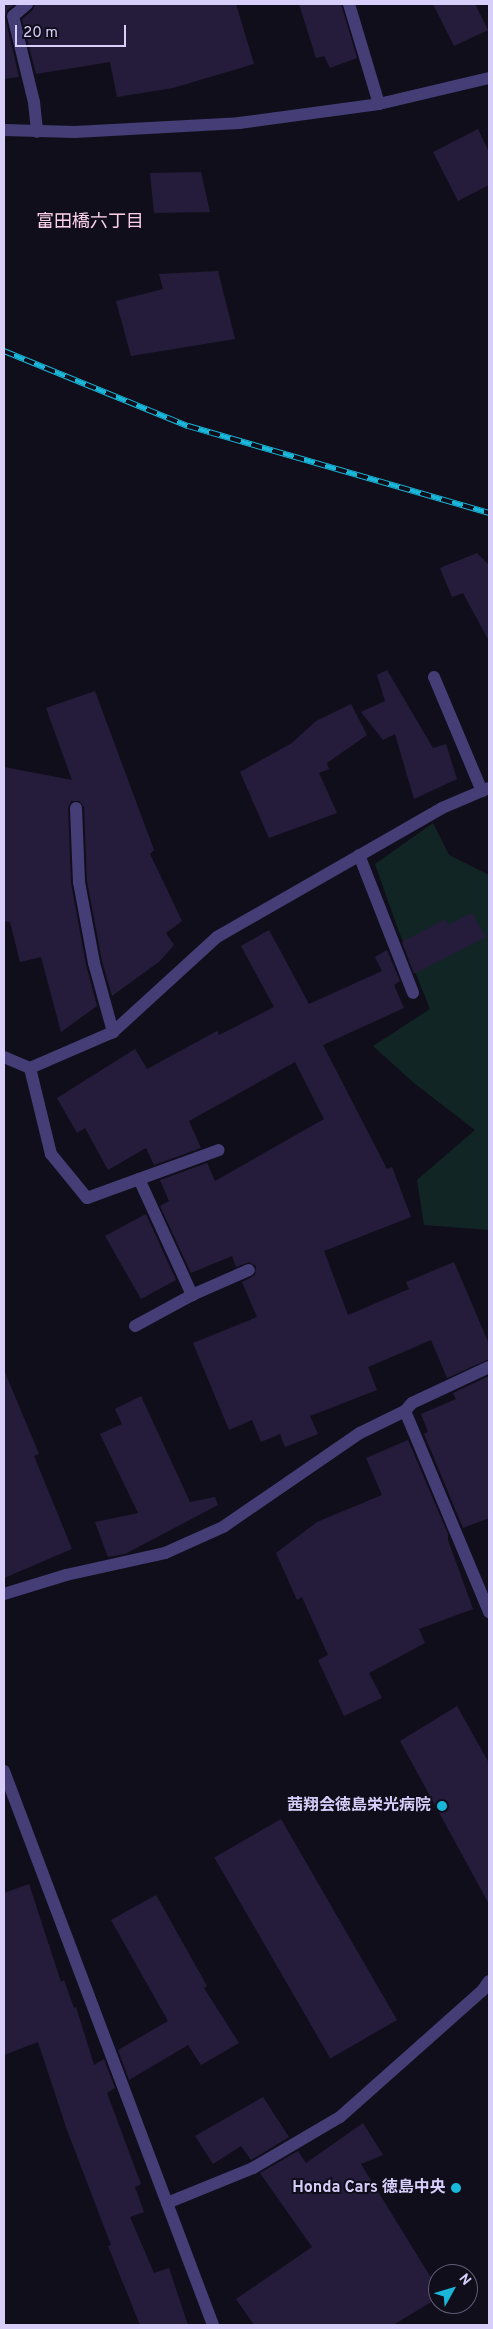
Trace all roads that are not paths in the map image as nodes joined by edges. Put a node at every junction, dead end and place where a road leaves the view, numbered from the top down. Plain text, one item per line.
1 (27, 4) edge
2 (349, 4) edge
3 (489, 78) edge
4 (379, 104) junction
5 (4, 130) edge
6 (37, 132) junction
7 (434, 677) dead end
8 (486, 790) edge
9 (76, 808) dead end
10 (359, 855) junction
11 (413, 993) dead end
12 (113, 1032) junction
13 (4, 1057) edge
14 (30, 1068) junction
15 (219, 1150) dead end
16 (139, 1179) junction
17 (249, 1270) dead end
18 (192, 1295) junction
19 (134, 1326) dead end
20 (489, 1367) edge
21 (405, 1411) junction
22 (4, 1594) edge
23 (489, 1612) edge
24 (4, 1771) edge
25 (489, 1981) edge
26 (167, 2204) junction
27 (213, 2325) edge

1 - 6 street
2 - 4 street
3 - 4 street
4 - 6 street
5 - 6 street
7 - 8 street
8 - 10 street
9 - 12 street
10 - 11 street
10 - 12 street
12 - 14 street
13 - 14 street
14 - 16 street
15 - 16 street
16 - 18 street
17 - 18 street
18 - 19 street
20 - 21 street
21 - 22 street
21 - 23 street
24 - 26 street
25 - 26 street
26 - 27 street

